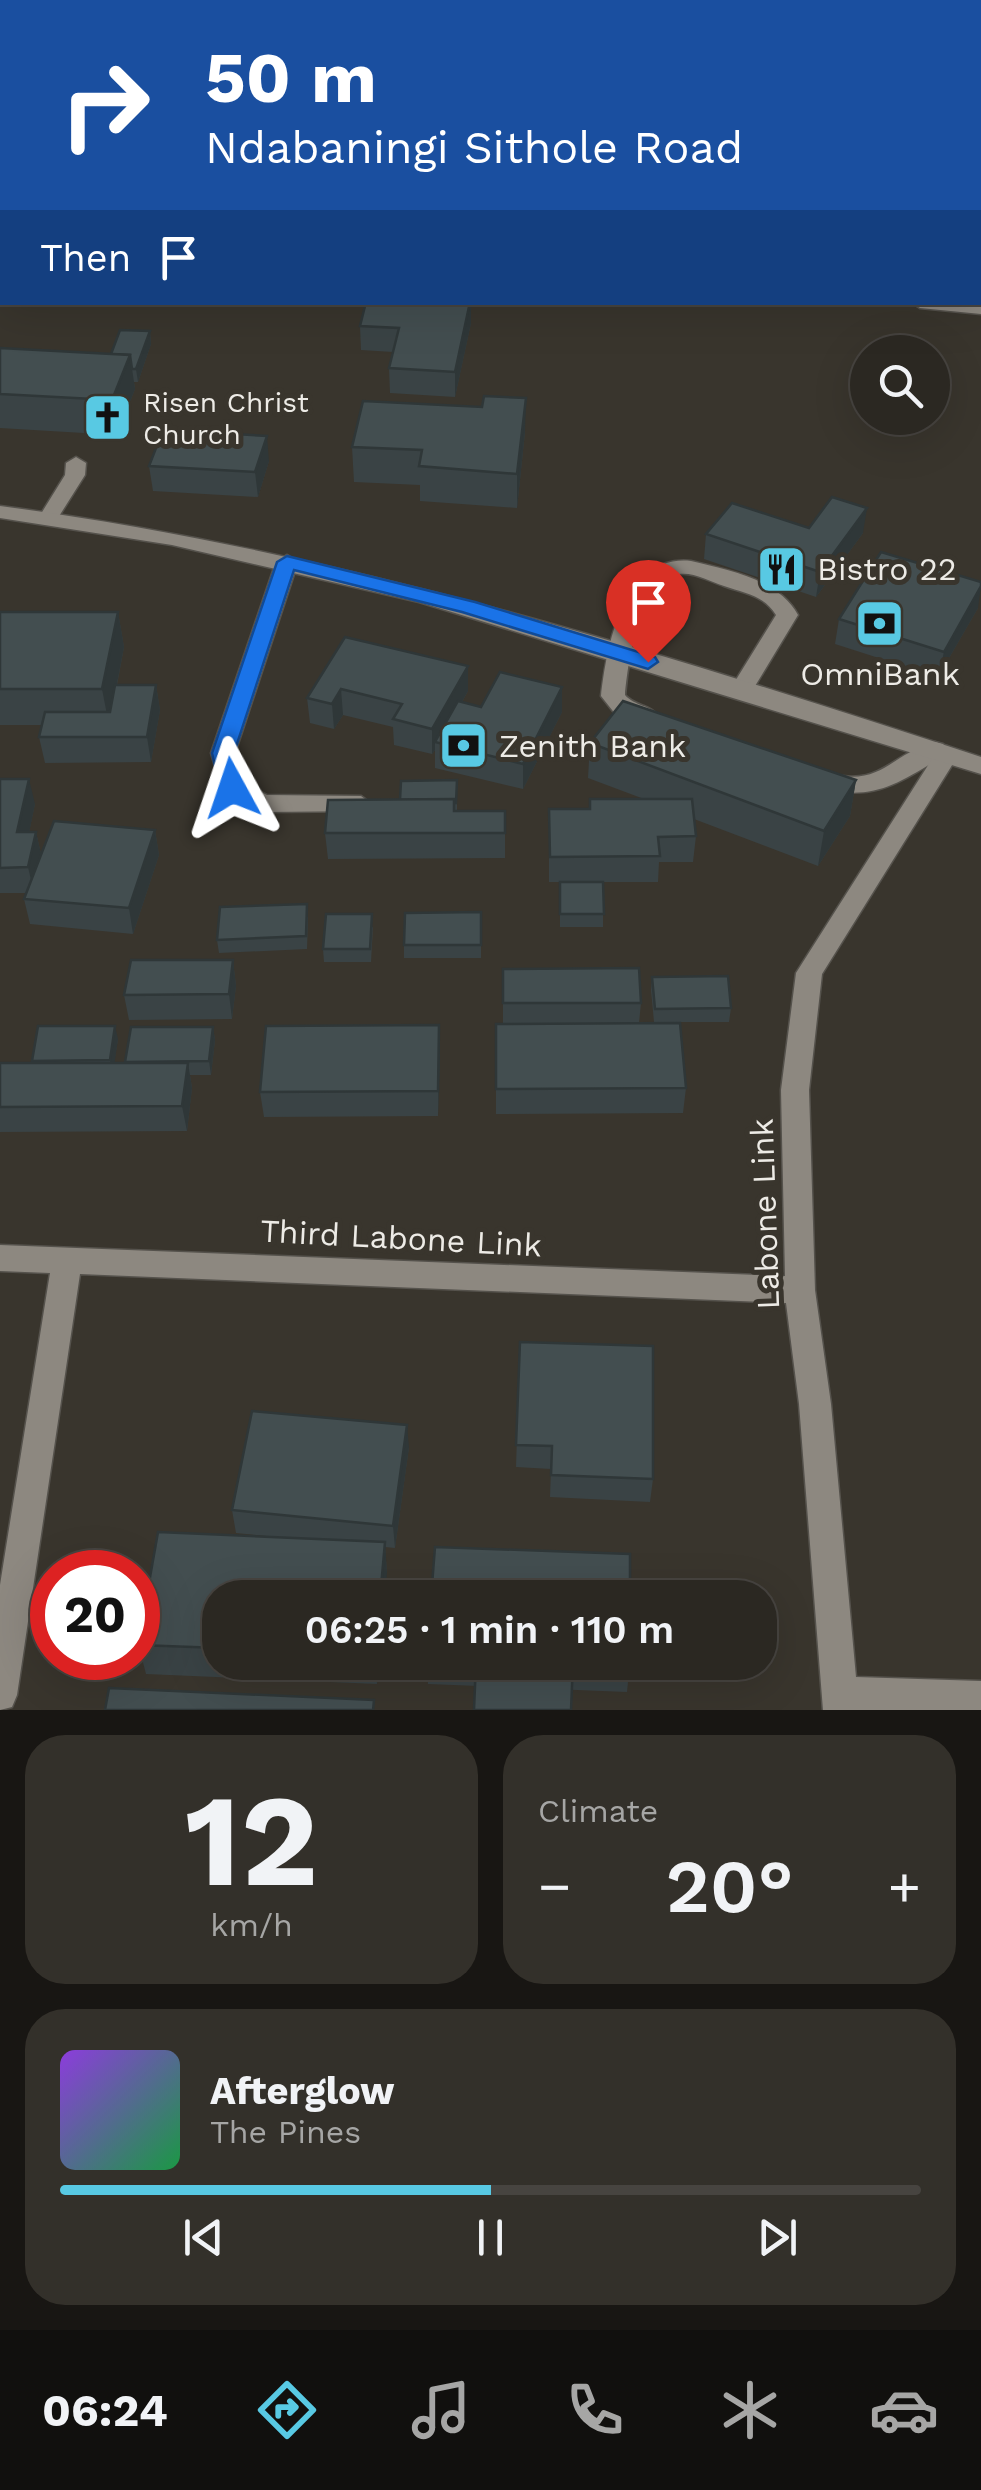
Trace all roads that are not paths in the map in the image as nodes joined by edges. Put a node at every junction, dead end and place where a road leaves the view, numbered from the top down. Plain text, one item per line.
1 (950, 305) edge
2 (981, 308) edge
3 (76, 463) dead end
4 (0, 512) edge
5 (50, 517) junction
6 (287, 562) junction
7 (616, 652) junction
8 (741, 691) junction
9 (679, 729) edge
10 (941, 752) junction
11 (981, 766) edge
12 (806, 775) edge
13 (377, 805) edge
14 (0, 1258) edge
15 (66, 1258) junction
16 (800, 1290) junction
17 (0, 1695) edge
18 (981, 1699) edge
19 (840, 1702) edge

1 - 2 street
3 - 5 street
4 - 5 street
5 - 6 street
6 - 7 street
6 - 13 street
7 - 8 street
7 - 8 street
7 - 9 street
8 - 10 street
10 - 11 street
10 - 12 street
10 - 16 street, Labone Link
14 - 15 street, Third Labone Link
15 - 16 street, Third Labone Link
15 - 17 street
16 - 19 street, Labone Link
18 - 19 street

